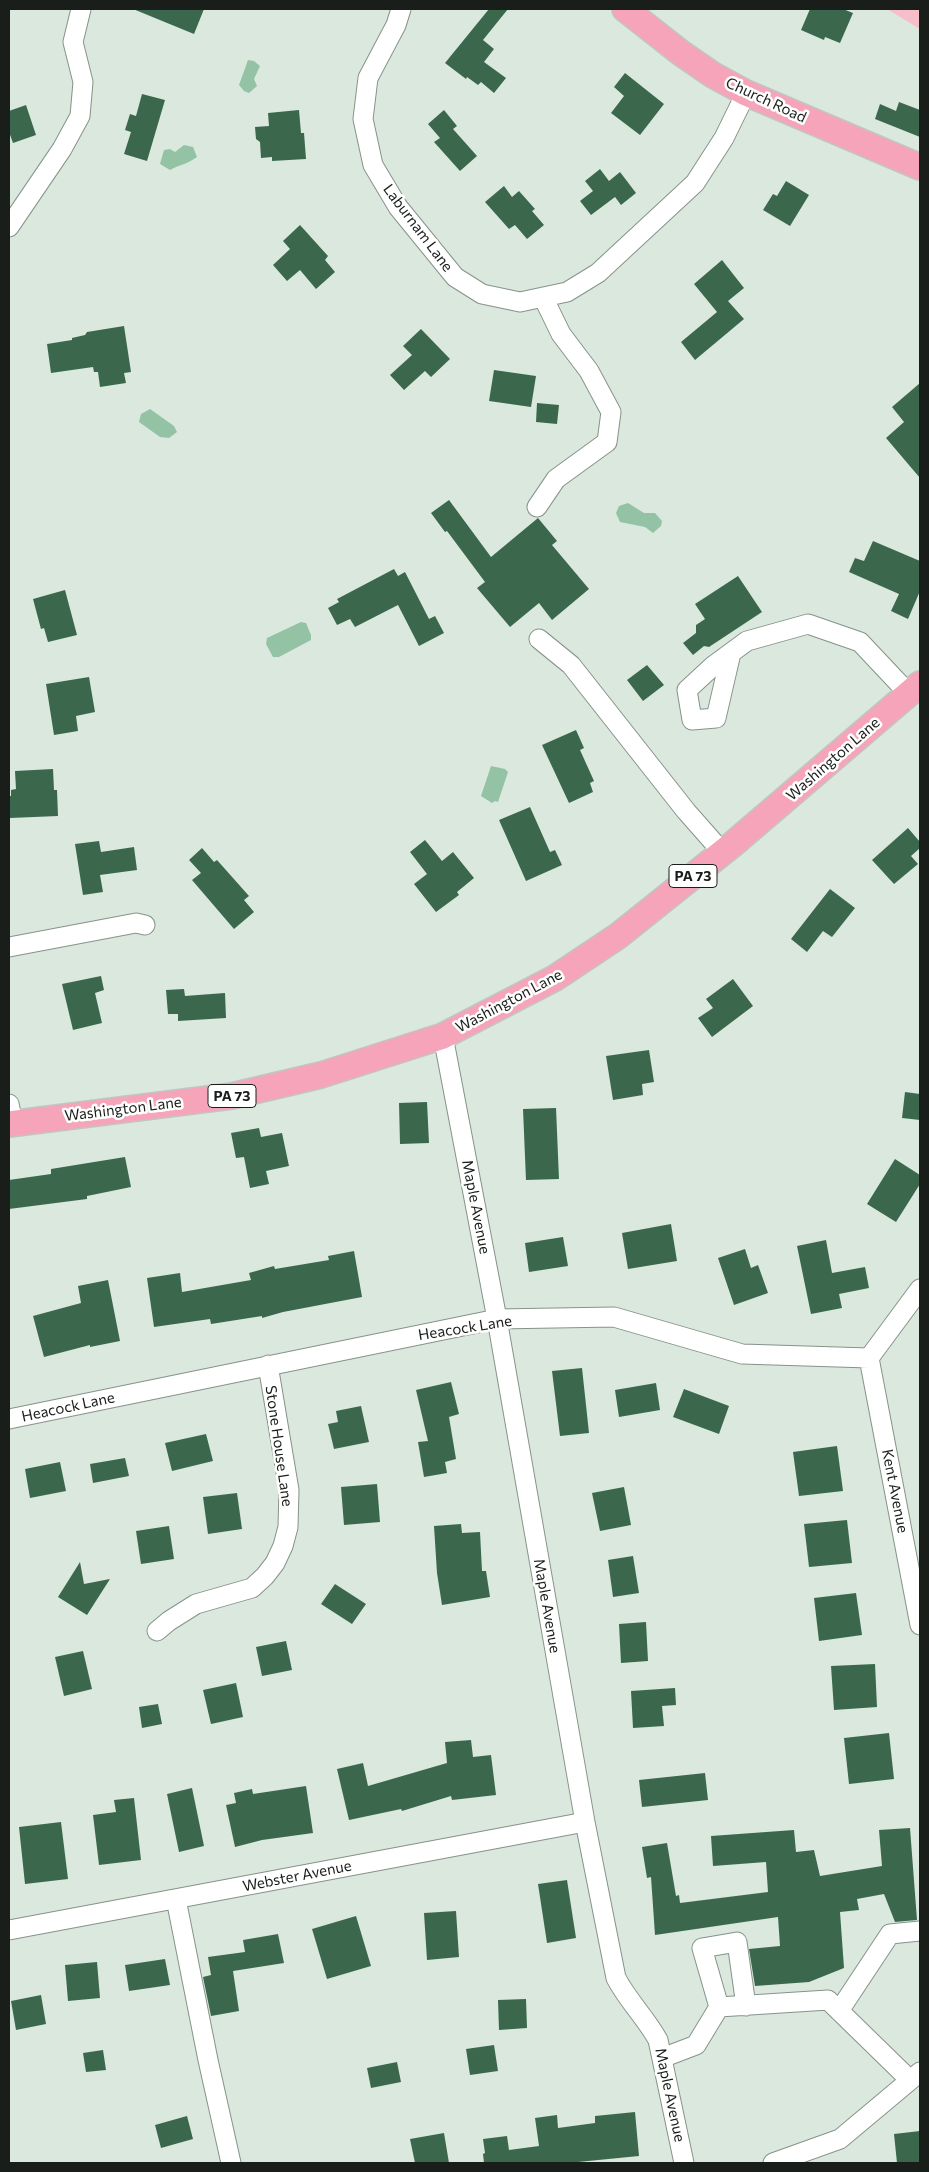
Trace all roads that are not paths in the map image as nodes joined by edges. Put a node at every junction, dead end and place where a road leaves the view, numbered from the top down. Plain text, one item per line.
1 (82, 9) edge
2 (401, 9) edge
3 (625, 9) edge
4 (746, 93) junction
5 (920, 167) edge
6 (9, 227) edge
7 (542, 297) junction
8 (537, 507) dead end
9 (539, 639) dead end
10 (731, 653) dead end
11 (915, 689) edge
12 (723, 852) junction
13 (144, 925) dead end
14 (9, 947) edge
15 (443, 1036) junction
16 (10, 1117) edge
17 (920, 1289) edge
18 (497, 1319) junction
19 (869, 1358) junction
20 (268, 1366) junction
21 (9, 1419) edge
22 (920, 1625) edge
23 (157, 1631) dead end
24 (584, 1822) junction
25 (176, 1899) junction
26 (9, 1930) edge
27 (920, 1932) edge
28 (746, 2006) junction
29 (719, 2007) junction
30 (839, 2011) junction
31 (662, 2058) junction
32 (915, 2076) edge
33 (231, 2163) edge
34 (684, 2163) edge
35 (773, 2163) edge

1 - 6 street
2 - 7 street, Laburnam Lane
3 - 4 main road, Church Road
4 - 5 main road, Church Road
4 - 7 street, Laburnam Lane
7 - 8 street
9 - 12 street
10 - 11 street
11 - 12 main road, Washington Lane / PA 73
12 - 15 main road, Washington Lane / PA 73
13 - 14 street
15 - 16 main road, Washington Lane / PA 73
15 - 18 street, Maple Avenue
17 - 19 street
18 - 19 street, Heacock Lane
18 - 20 street, Heacock Lane
18 - 24 street, Maple Avenue
19 - 22 street, Kent Avenue
20 - 21 street, Heacock Lane
20 - 23 street, Stone House Lane
24 - 25 street, Webster Avenue
24 - 31 street, Maple Avenue
25 - 26 street, Webster Avenue
25 - 33 street
27 - 30 street
28 - 29 street
28 - 29 street
28 - 30 street
29 - 31 street
30 - 32 street
31 - 34 street, Maple Avenue
32 - 35 street

